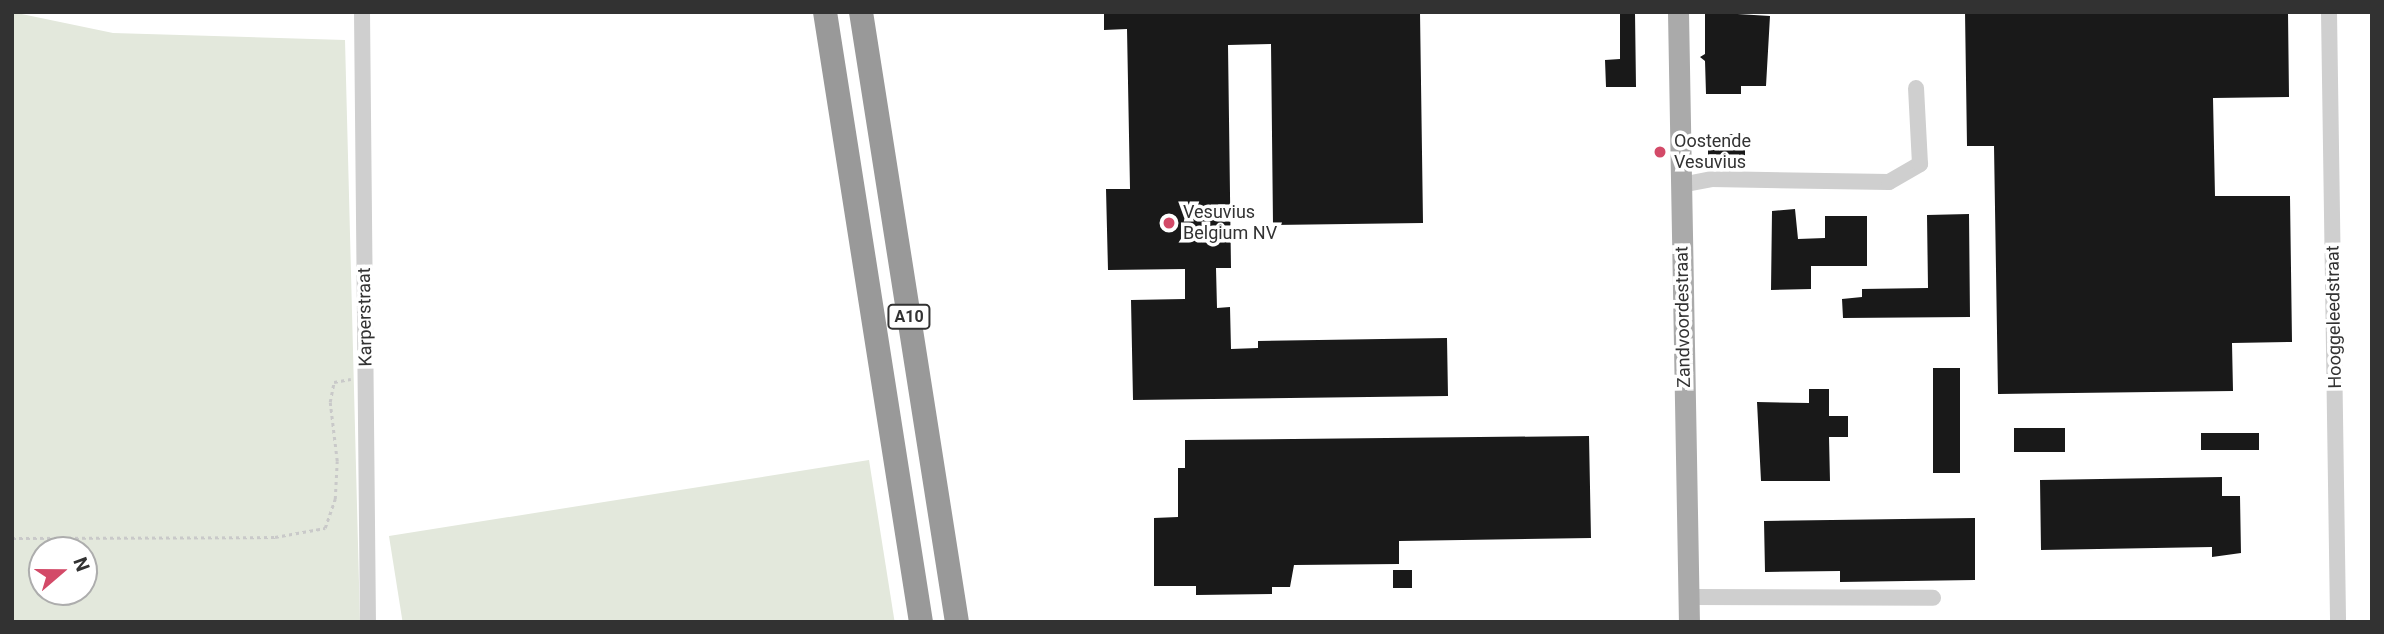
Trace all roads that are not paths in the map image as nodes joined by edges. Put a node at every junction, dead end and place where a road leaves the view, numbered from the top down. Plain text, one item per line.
1 (362, 12) edge
2 (825, 12) edge
3 (860, 12) edge
4 (1678, 12) edge
5 (2329, 12) edge
6 (1916, 88) dead end
7 (1681, 185) junction
8 (1688, 597) junction
9 (1933, 598) dead end
10 (368, 622) edge
11 (921, 622) edge
12 (957, 622) edge
13 (1689, 622) edge
14 (2338, 622) edge

1 - 10 street, Karperstraat
2 - 11 highway, A10
3 - 12 highway, A10
4 - 7 main road, Zandvoordestraat
5 - 14 street, Hooggeleedstraat
6 - 7 street
7 - 8 main road, Zandvoordestraat
8 - 9 street
8 - 13 main road, Zandvoordestraat

